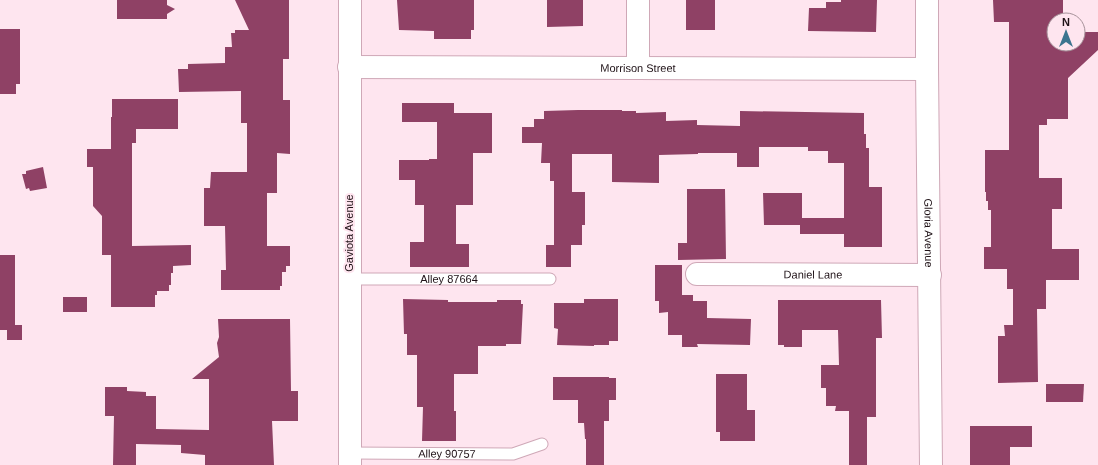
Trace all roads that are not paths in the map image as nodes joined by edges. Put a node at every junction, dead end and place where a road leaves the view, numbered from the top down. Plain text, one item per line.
1 (350, 0) edge
2 (638, 0) edge
3 (928, 0) edge
4 (349, 67) junction
5 (638, 68) junction
6 (927, 69) junction
7 (697, 274) dead end
8 (930, 275) junction
9 (349, 279) junction
10 (550, 279) dead end
11 (542, 444) dead end
12 (350, 459) edge
13 (931, 465) edge

1 - 4 street, Gaviota Avenue
2 - 5 street
3 - 6 street, Gloria Avenue
4 - 5 street, Morrison Street
4 - 9 street, Gaviota Avenue
5 - 6 street, Morrison Street
6 - 8 street, Gloria Avenue
7 - 8 street, Daniel Lane
8 - 13 street, Gloria Avenue
9 - 10 lane, Alley 87664
9 - 12 street, Gaviota Avenue
11 - 12 lane, Alley 90757

